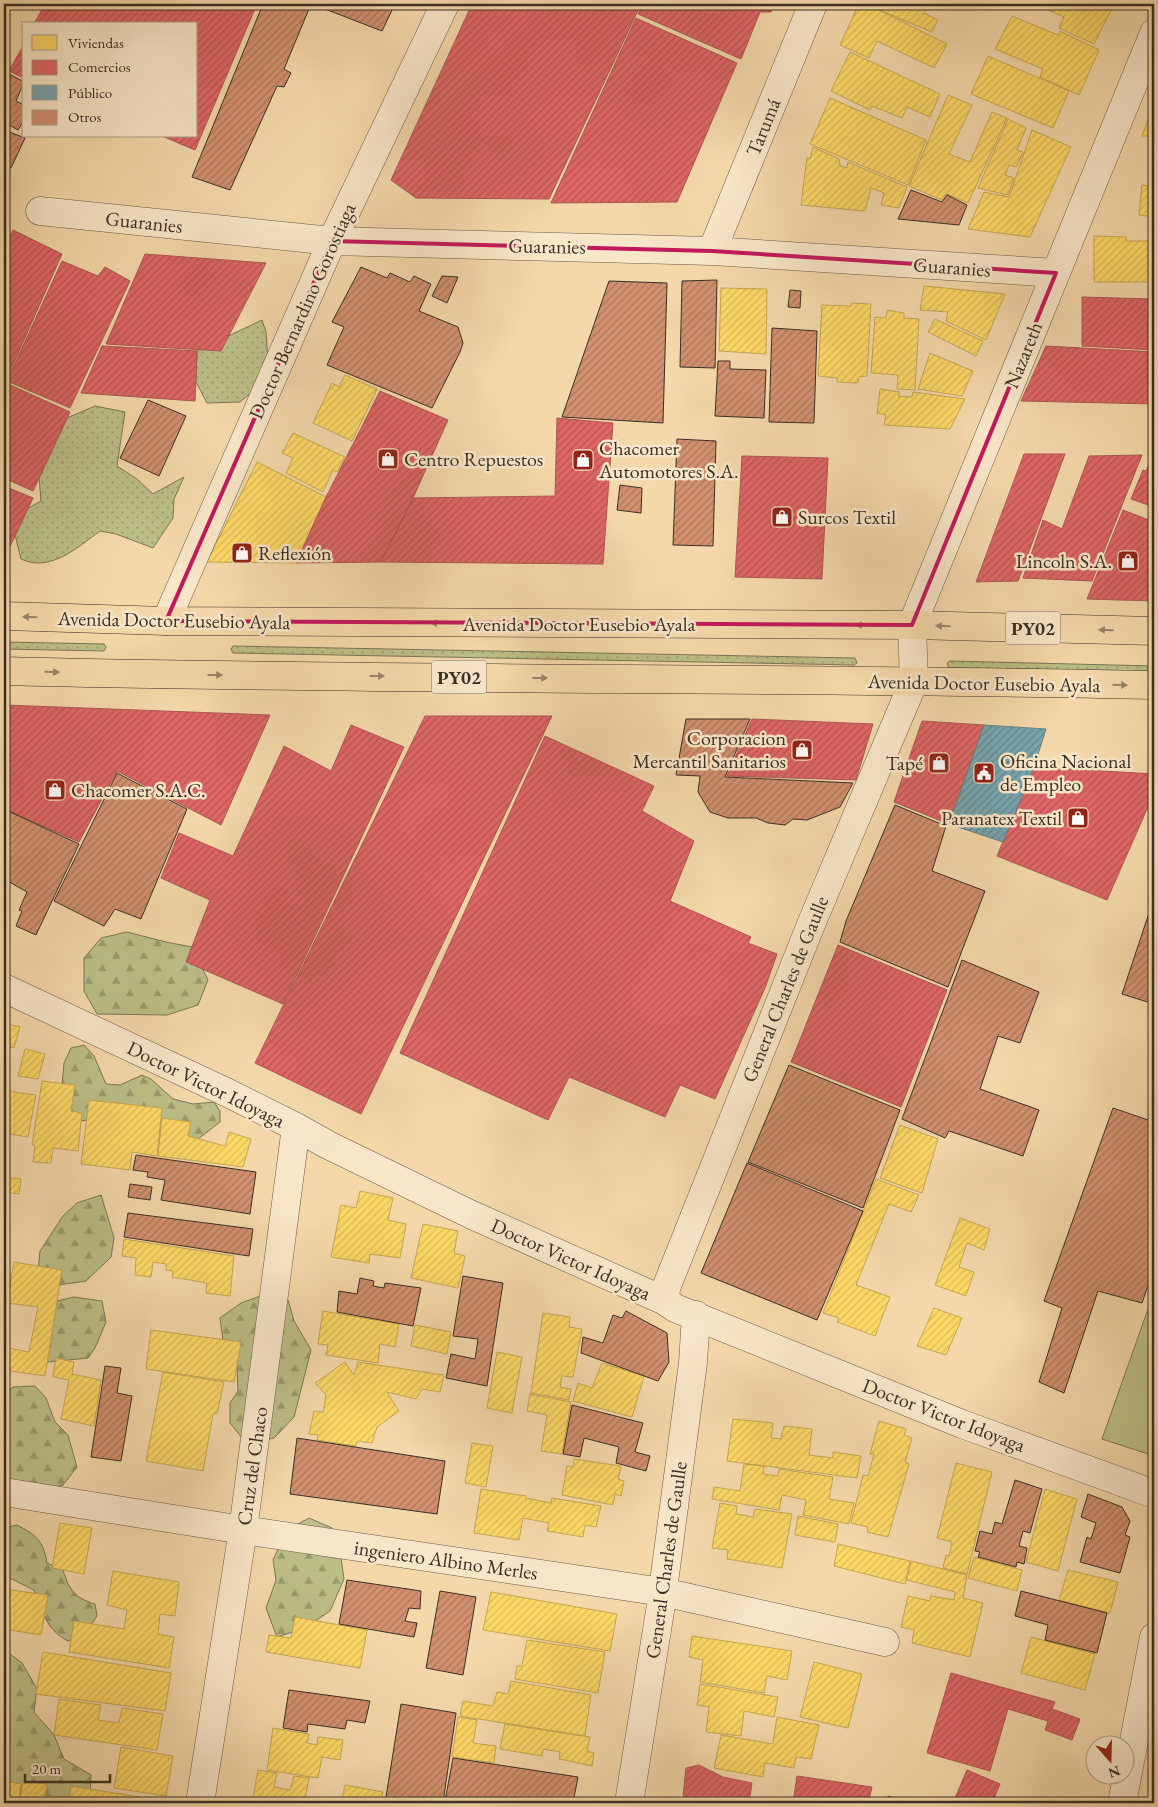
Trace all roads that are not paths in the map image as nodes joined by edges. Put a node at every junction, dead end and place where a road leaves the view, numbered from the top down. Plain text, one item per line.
1 (445, 4) edge
2 (813, 4) edge
3 (1154, 33) edge
4 (40, 211) dead end
5 (332, 241) junction
6 (712, 251) junction
7 (1056, 273) junction
8 (4, 616) edge
9 (166, 622) junction
10 (912, 626) junction
11 (1154, 630) edge
12 (4, 671) edge
13 (914, 681) junction
14 (1154, 685) edge
15 (4, 988) edge
16 (296, 1127) junction
17 (665, 1301) junction
18 (696, 1315) junction
19 (4, 1492) edge
20 (1154, 1494) edge
21 (243, 1530) junction
22 (662, 1592) junction
23 (1154, 1637) edge
24 (884, 1642) dead end
25 (200, 1803) edge
26 (628, 1803) edge
27 (1122, 1803) edge

1 - 5 street, Doctor Bernardino Gorostiaga
2 - 6 street, Tarumá
3 - 7 street, Nazareth
4 - 5 street, Guaranies
5 - 6 street, Guaranies
5 - 9 street, Doctor Bernardino Gorostiaga
6 - 7 street, Guaranies
7 - 10 street, Nazareth
9 -> 8 highway, Avenida Doctor Eusebio Ayala / PY02
10 -> 9 highway, Avenida Doctor Eusebio Ayala / PY02
11 -> 10 highway, Avenida Doctor Eusebio Ayala / PY02
10 - 13 street, Nazareth
12 -> 13 highway, Avenida Doctor Eusebio Ayala / PY02
13 -> 14 highway, Avenida Doctor Eusebio Ayala / PY02
13 - 17 street, General Charles de Gaulle
15 - 16 street, Doctor Victor Idoyaga
16 - 17 street, Doctor Victor Idoyaga
16 - 21 street, Cruz del Chaco
17 - 18 street, Doctor Victor Idoyaga
18 - 20 street, Doctor Victor Idoyaga
18 - 22 street, General Charles de Gaulle
19 - 21 street, ingeniero Albino Merles
21 - 22 street, ingeniero Albino Merles
21 - 25 street, Cruz del Chaco
22 - 24 street, ingeniero Albino Merles
22 - 26 street, General Charles de Gaulle
23 - 27 street

